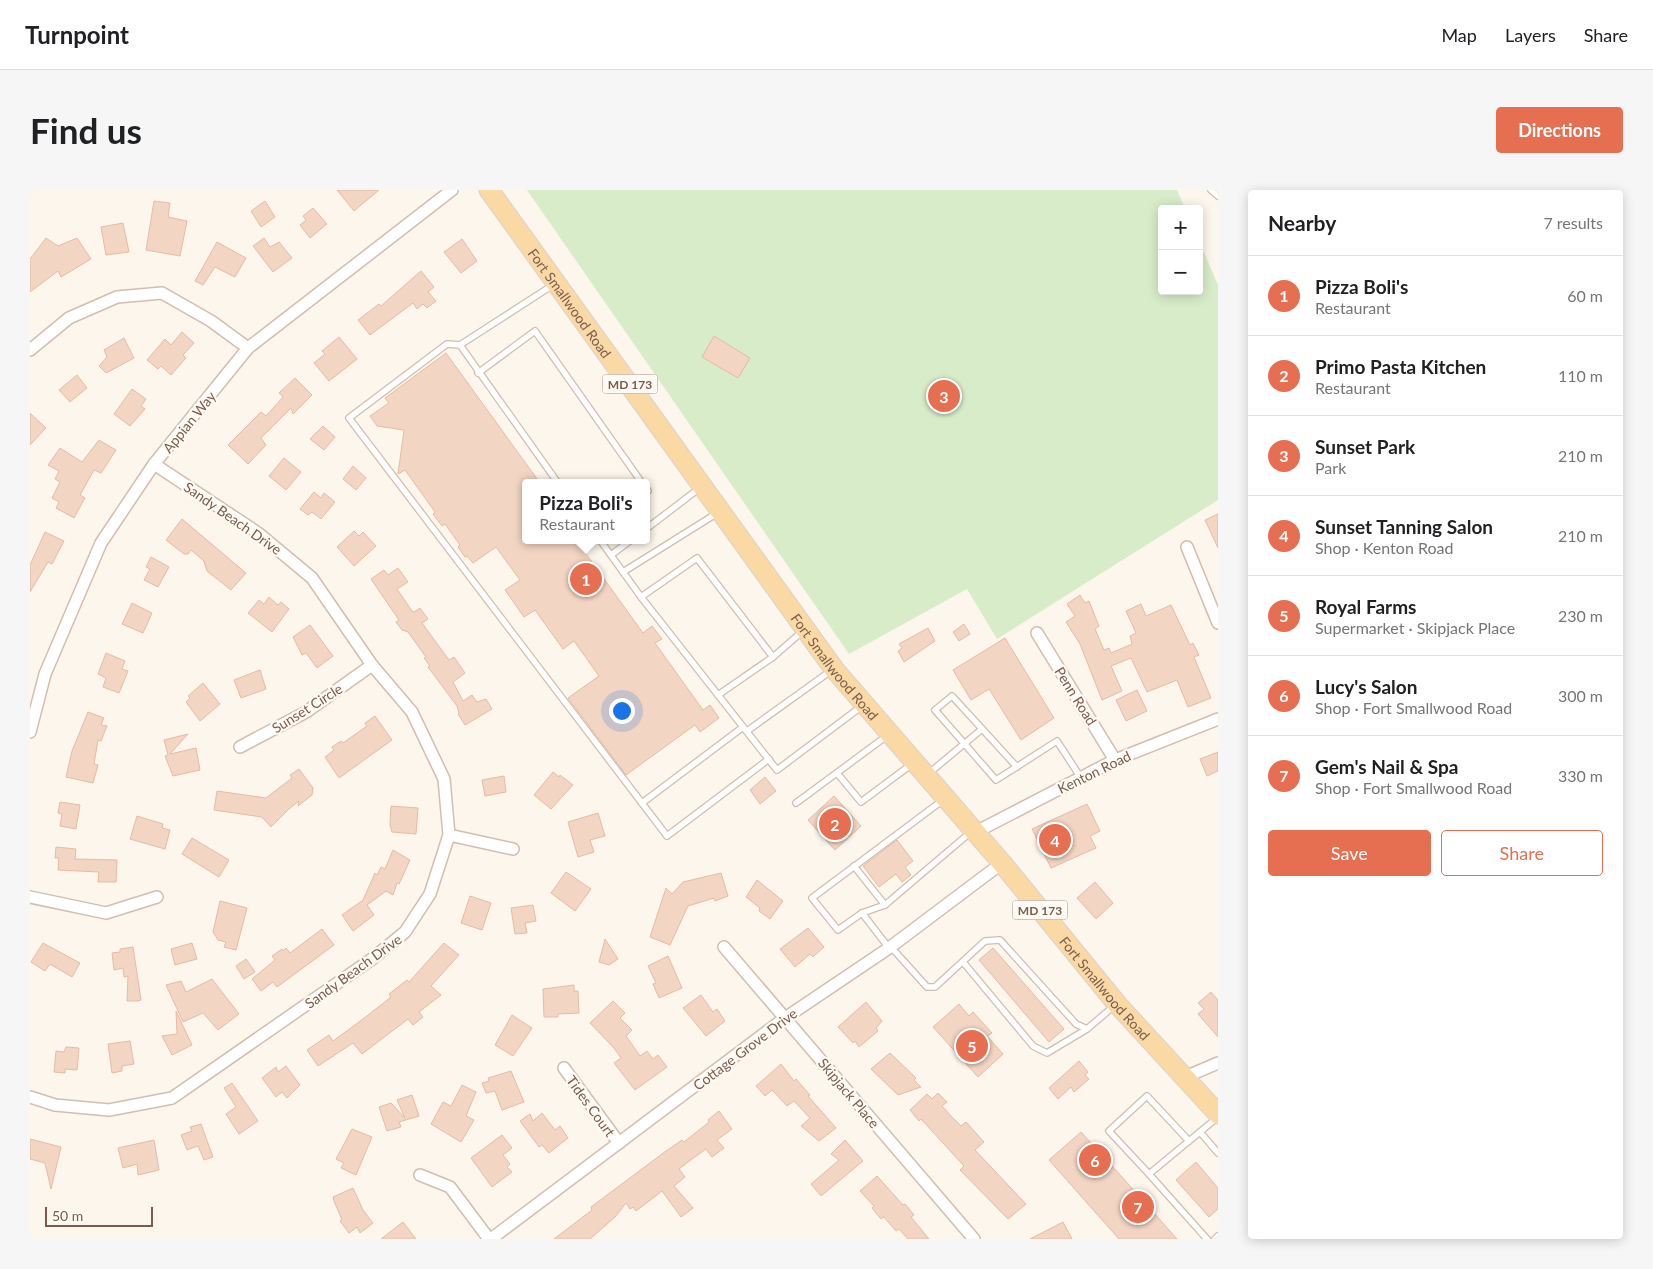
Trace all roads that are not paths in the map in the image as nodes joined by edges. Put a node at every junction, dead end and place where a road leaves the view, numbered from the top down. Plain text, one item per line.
1 (452, 190) edge
2 (490, 190) edge
3 (1211, 190) edge
4 (1218, 196) edge
5 (557, 282) junction
6 (460, 345) junction
7 (248, 348) junction
8 (30, 350) edge
9 (478, 373) junction
10 (154, 464) junction
11 (555, 479) edge
12 (639, 479) edge
13 (703, 486) junction
14 (720, 511) junction
15 (650, 526) edge
16 (603, 544) edge
17 (626, 544) edge
18 (1187, 547) dead end
19 (611, 555) junction
20 (623, 572) junction
21 (641, 597) junction
22 (1218, 623) edge
23 (804, 630) junction
24 (1037, 632) dead end
25 (773, 656) junction
26 (372, 665) junction
27 (834, 669) junction
28 (718, 695) junction
29 (865, 704) junction
30 (1218, 719) edge
31 (745, 729) junction
32 (982, 729) junction
33 (30, 732) edge
34 (890, 733) junction
35 (964, 743) junction
36 (240, 747) dead end
37 (769, 759) junction
38 (1115, 760) junction
39 (1017, 767) junction
40 (920, 769) junction
41 (837, 773) junction
42 (1081, 778) junction
43 (945, 798) junction
44 (642, 803) junction
45 (796, 803) dead end
46 (973, 832) junction
47 (449, 835) junction
48 (513, 849) dead end
49 (1002, 863) junction
50 (854, 866) junction
51 (157, 896) dead end
52 (30, 897) edge
53 (885, 905) junction
54 (862, 913) junction
55 (724, 947) dead end
56 (890, 948) junction
57 (963, 962) junction
58 (1117, 1004) junction
59 (785, 1018) junction
60 (1087, 1030) junction
61 (1218, 1063) edge
62 (564, 1068) dead end
63 (1183, 1078) junction
64 (30, 1097) edge
65 (1218, 1116) edge
66 (1200, 1132) junction
67 (1189, 1141) junction
68 (619, 1143) junction
69 (1218, 1153) edge
70 (1149, 1174) junction
71 (420, 1175) dead end
72 (490, 1239) edge
73 (974, 1239) edge
74 (1207, 1239) edge

1 - 7 street, Appian Way
2 - 5 main road, Fort Smallwood Road / MD 173
3 - 4 lane
5 - 6 lane
5 - 13 main road, Fort Smallwood Road / MD 173
6 - 9 lane
6 - 44 lane
7 - 8 street
7 - 10 street, Appian Way
9 - 11 lane
9 - 12 lane
10 - 26 street, Sandy Beach Drive
10 - 33 street, Appian Way
13 - 14 main road, Fort Smallwood Road / MD 173
13 - 15 lane
14 - 20 lane
14 - 23 main road, Fort Smallwood Road / MD 173
16 - 19 lane
17 - 19 lane
18 - 22 street
19 - 20 lane
20 - 21 lane
21 - 25 lane
21 - 28 lane
23 - 25 lane
23 - 27 main road, Fort Smallwood Road / MD 173
24 - 38 street, Penn Road
25 - 28 lane
26 - 36 street, Sunset Circle
26 - 47 street, Sandy Beach Drive
27 - 29 main road, Fort Smallwood Road / MD 173
27 - 31 lane
28 - 31 lane
29 - 34 main road, Fort Smallwood Road / MD 173
29 - 37 lane
30 - 38 street, Kenton Road
31 - 37 lane
31 - 44 lane
32 - 35 lane
32 - 35 lane
32 - 39 lane
34 - 40 main road, Fort Smallwood Road / MD 173
34 - 41 lane
35 - 39 lane
35 - 40 lane
37 - 44 lane
38 - 42 street, Kenton Road
39 - 42 lane
40 - 41 lane
40 - 43 main road, Fort Smallwood Road / MD 173
41 - 45 lane
42 - 46 street, Kenton Road
43 - 46 main road, Fort Smallwood Road / MD 173
43 - 50 lane
46 - 49 main road, Fort Smallwood Road / MD 173
46 - 53 lane
47 - 48 street
47 - 64 street, Sandy Beach Drive
49 - 56 street, Cottage Grove Drive
49 - 58 main road, Fort Smallwood Road / MD 173
50 - 53 lane
50 - 54 lane
51 - 52 street
53 - 54 lane
54 - 56 lane
55 - 59 street, Skipjack Place
56 - 57 lane
56 - 59 street, Cottage Grove Drive
57 - 60 lane
57 - 60 lane
58 - 60 lane
58 - 63 main road, Fort Smallwood Road / MD 173
59 - 68 street, Cottage Grove Drive
59 - 73 street, Skipjack Place
61 - 63 street
62 - 68 street, Tides Court
63 - 65 main road, Fort Smallwood Road / MD 173
65 - 66 lane
66 - 67 lane
66 - 69 lane
67 - 70 lane
67 - 70 lane
68 - 72 street, Cottage Grove Drive
70 - 74 lane
71 - 72 street

